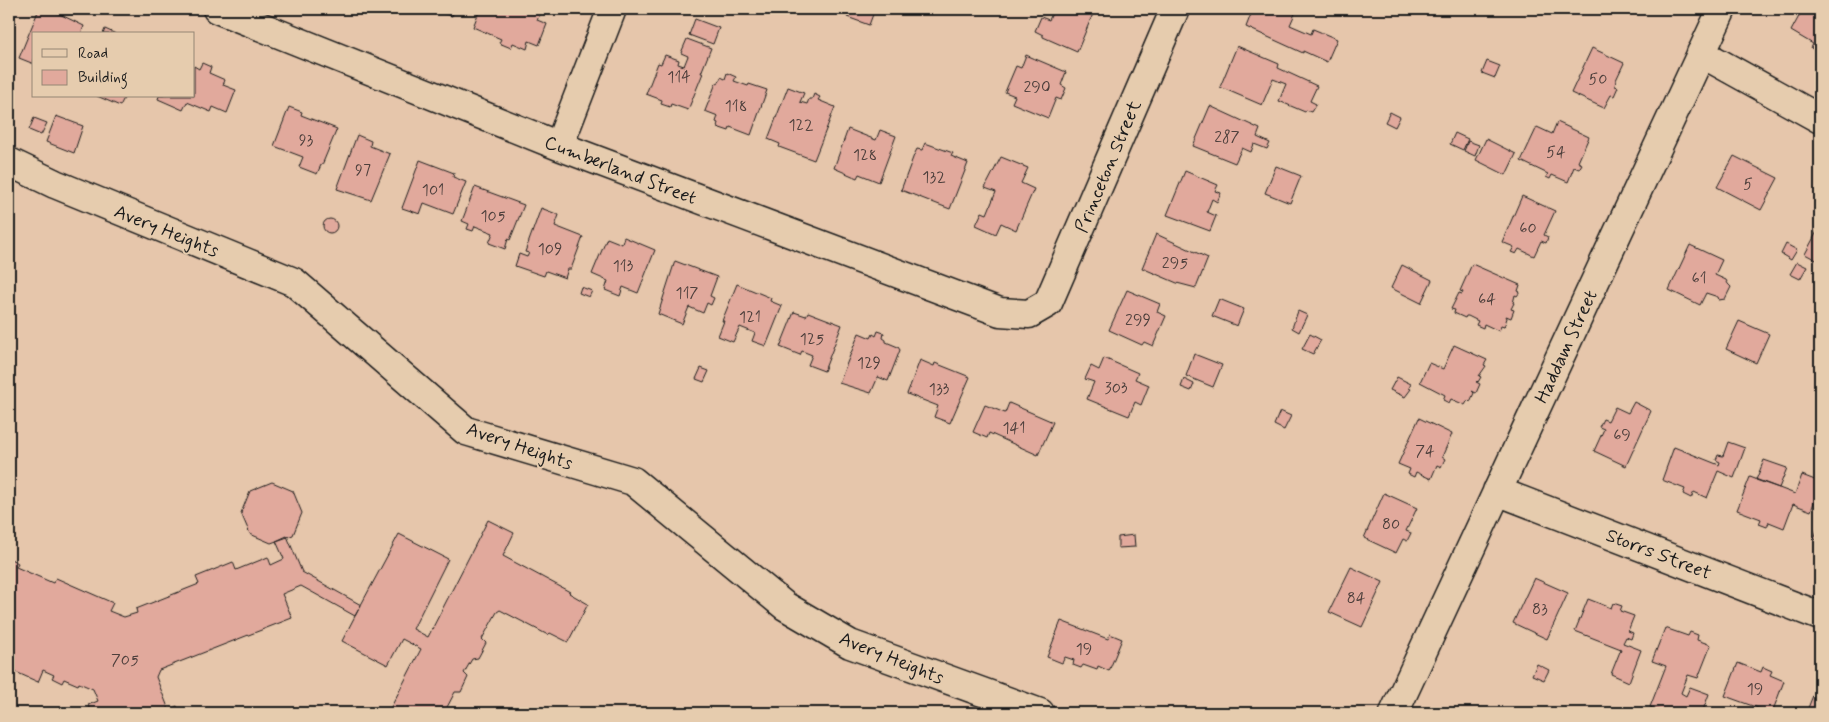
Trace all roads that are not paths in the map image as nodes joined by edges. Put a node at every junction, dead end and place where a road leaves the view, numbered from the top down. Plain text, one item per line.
1 (217, 9) edge
2 (612, 9) edge
3 (1174, 9) edge
4 (1722, 9) edge
5 (1701, 53) junction
6 (1820, 119) edge
7 (559, 146) junction
8 (9, 162) edge
9 (1029, 314) joint
10 (1497, 491) junction
11 (1820, 616) edge
12 (1040, 713) edge
13 (1394, 713) edge

1 - 7 street, Cumberland Street
2 - 7 street
3 - 9 street, Princeton Street
4 - 5 street, Haddam Street
5 - 6 street
5 - 10 street, Haddam Street
7 - 9 street, Cumberland Street
8 - 12 street, Avery Heights
10 - 11 street, Storrs Street
10 - 13 street, Haddam Street

